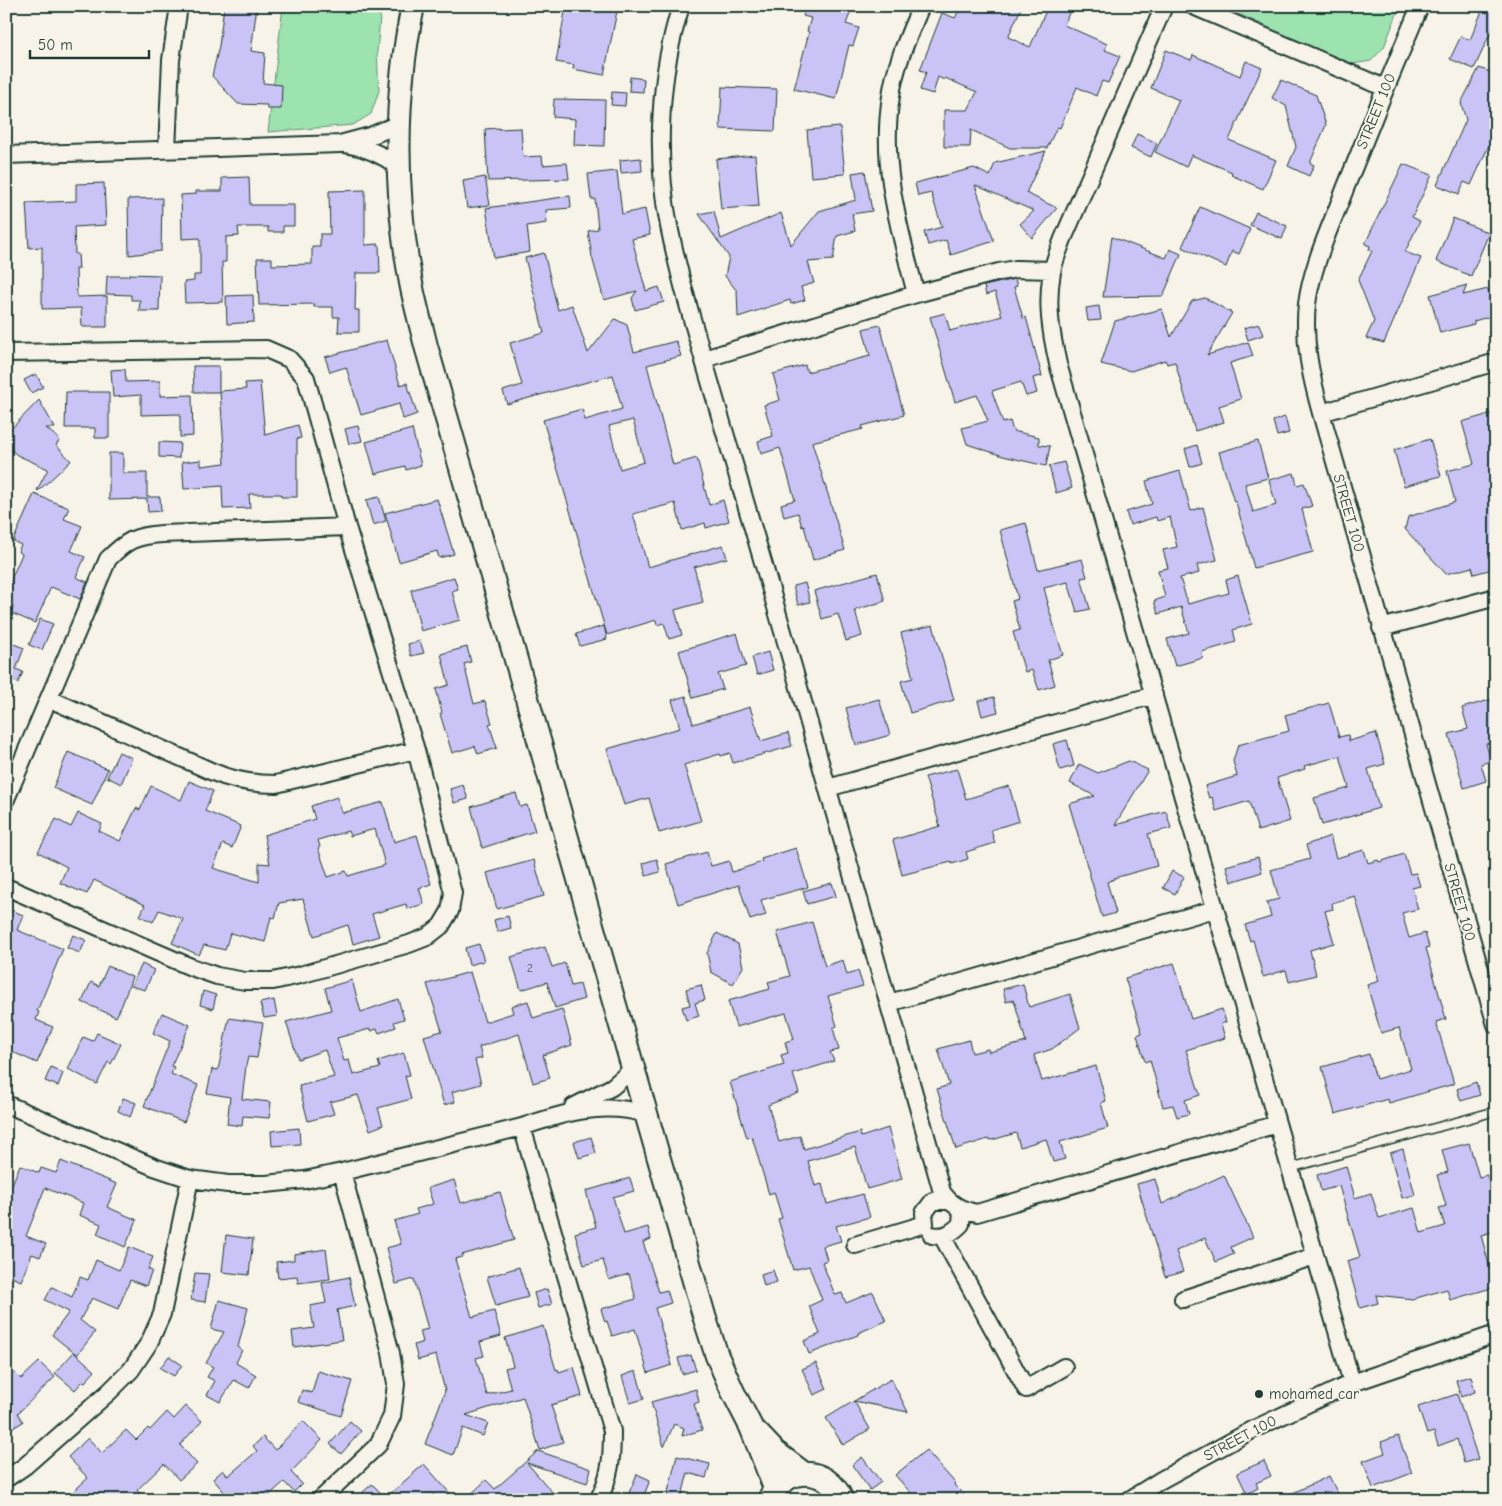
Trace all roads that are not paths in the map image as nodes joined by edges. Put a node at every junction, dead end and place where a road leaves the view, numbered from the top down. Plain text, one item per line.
1 (179, 6) edge
2 (414, 6) edge
3 (681, 6) edge
4 (921, 6) edge
5 (1164, 6) edge
6 (1193, 6) edge
7 (1420, 6) edge
8 (1385, 88) junction
9 (399, 124) junction
10 (340, 144) junction
11 (167, 150) junction
12 (6, 155) edge
13 (399, 167) junction
14 (1052, 270) junction
15 (916, 294) junction
16 (6, 353) edge
17 (704, 359) junction
18 (1496, 362) edge
19 (1321, 413) junction
20 (347, 527) junction
21 (1496, 597) edge
22 (1381, 628) junction
23 (1154, 695) junction
24 (50, 699) junction
25 (416, 750) junction
26 (828, 788) junction
27 (6, 798) edge
28 (6, 886) edge
29 (1215, 909) junction
30 (889, 1003) junction
31 (1496, 1025) edge
32 (633, 1069) junction
33 (6, 1104) edge
34 (1496, 1111) edge
35 (646, 1114) junction
36 (546, 1119) junction
37 (1277, 1124) junction
38 (522, 1126) junction
39 (1290, 1168) junction
40 (342, 1172) junction
41 (190, 1179) junction
42 (955, 1205) junction
43 (925, 1224) junction
44 (942, 1236) junction
45 (855, 1246) dead end
46 (1315, 1256) junction
47 (1183, 1299) dead end
48 (1496, 1334) edge
49 (1064, 1366) dead end
50 (1352, 1383) junction
51 (751, 1427) junction
52 (803, 1473) junction
53 (6, 1479) edge
54 (772, 1494) edge
55 (320, 1500) edge
56 (598, 1500) edge
57 (842, 1500) edge
58 (1129, 1500) edge

1 - 11 street
2 - 9 street
3 - 17 street
4 - 15 street
5 - 14 street
6 - 8 street
7 - 8 street, STREET 100
8 - 19 street, STREET 100
9 - 10 street
9 - 13 street
10 - 11 street
10 - 13 street
11 - 12 street
13 - 32 street
14 - 15 street
14 - 23 street
15 - 17 street
16 - 20 street
17 - 26 street
18 - 19 street
19 - 22 street, STREET 100
20 - 24 street
20 - 25 street
21 - 22 street
22 - 31 street, STREET 100
23 - 26 street
23 - 29 street
24 - 25 street
24 - 27 street
25 - 28 street
26 - 30 street
29 - 30 street
29 - 37 street
30 - 42 street
32 - 35 street
32 - 36 street
33 - 41 street
34 - 39 lane
35 - 36 street
35 - 51 street
36 - 38 street
37 - 39 street
37 - 42 street
38 - 40 street
38 - 56 street
39 - 46 street
40 - 41 street
40 - 55 street
41 - 53 street
42 - 43 street
42 - 44 street
43 - 44 street
43 - 45 street
44 - 49 street
46 - 47 street
46 - 50 street
48 - 50 street, STREET 100
50 - 58 street, STREET 100
51 - 52 street
51 - 54 street
52 - 54 street
52 - 57 street

